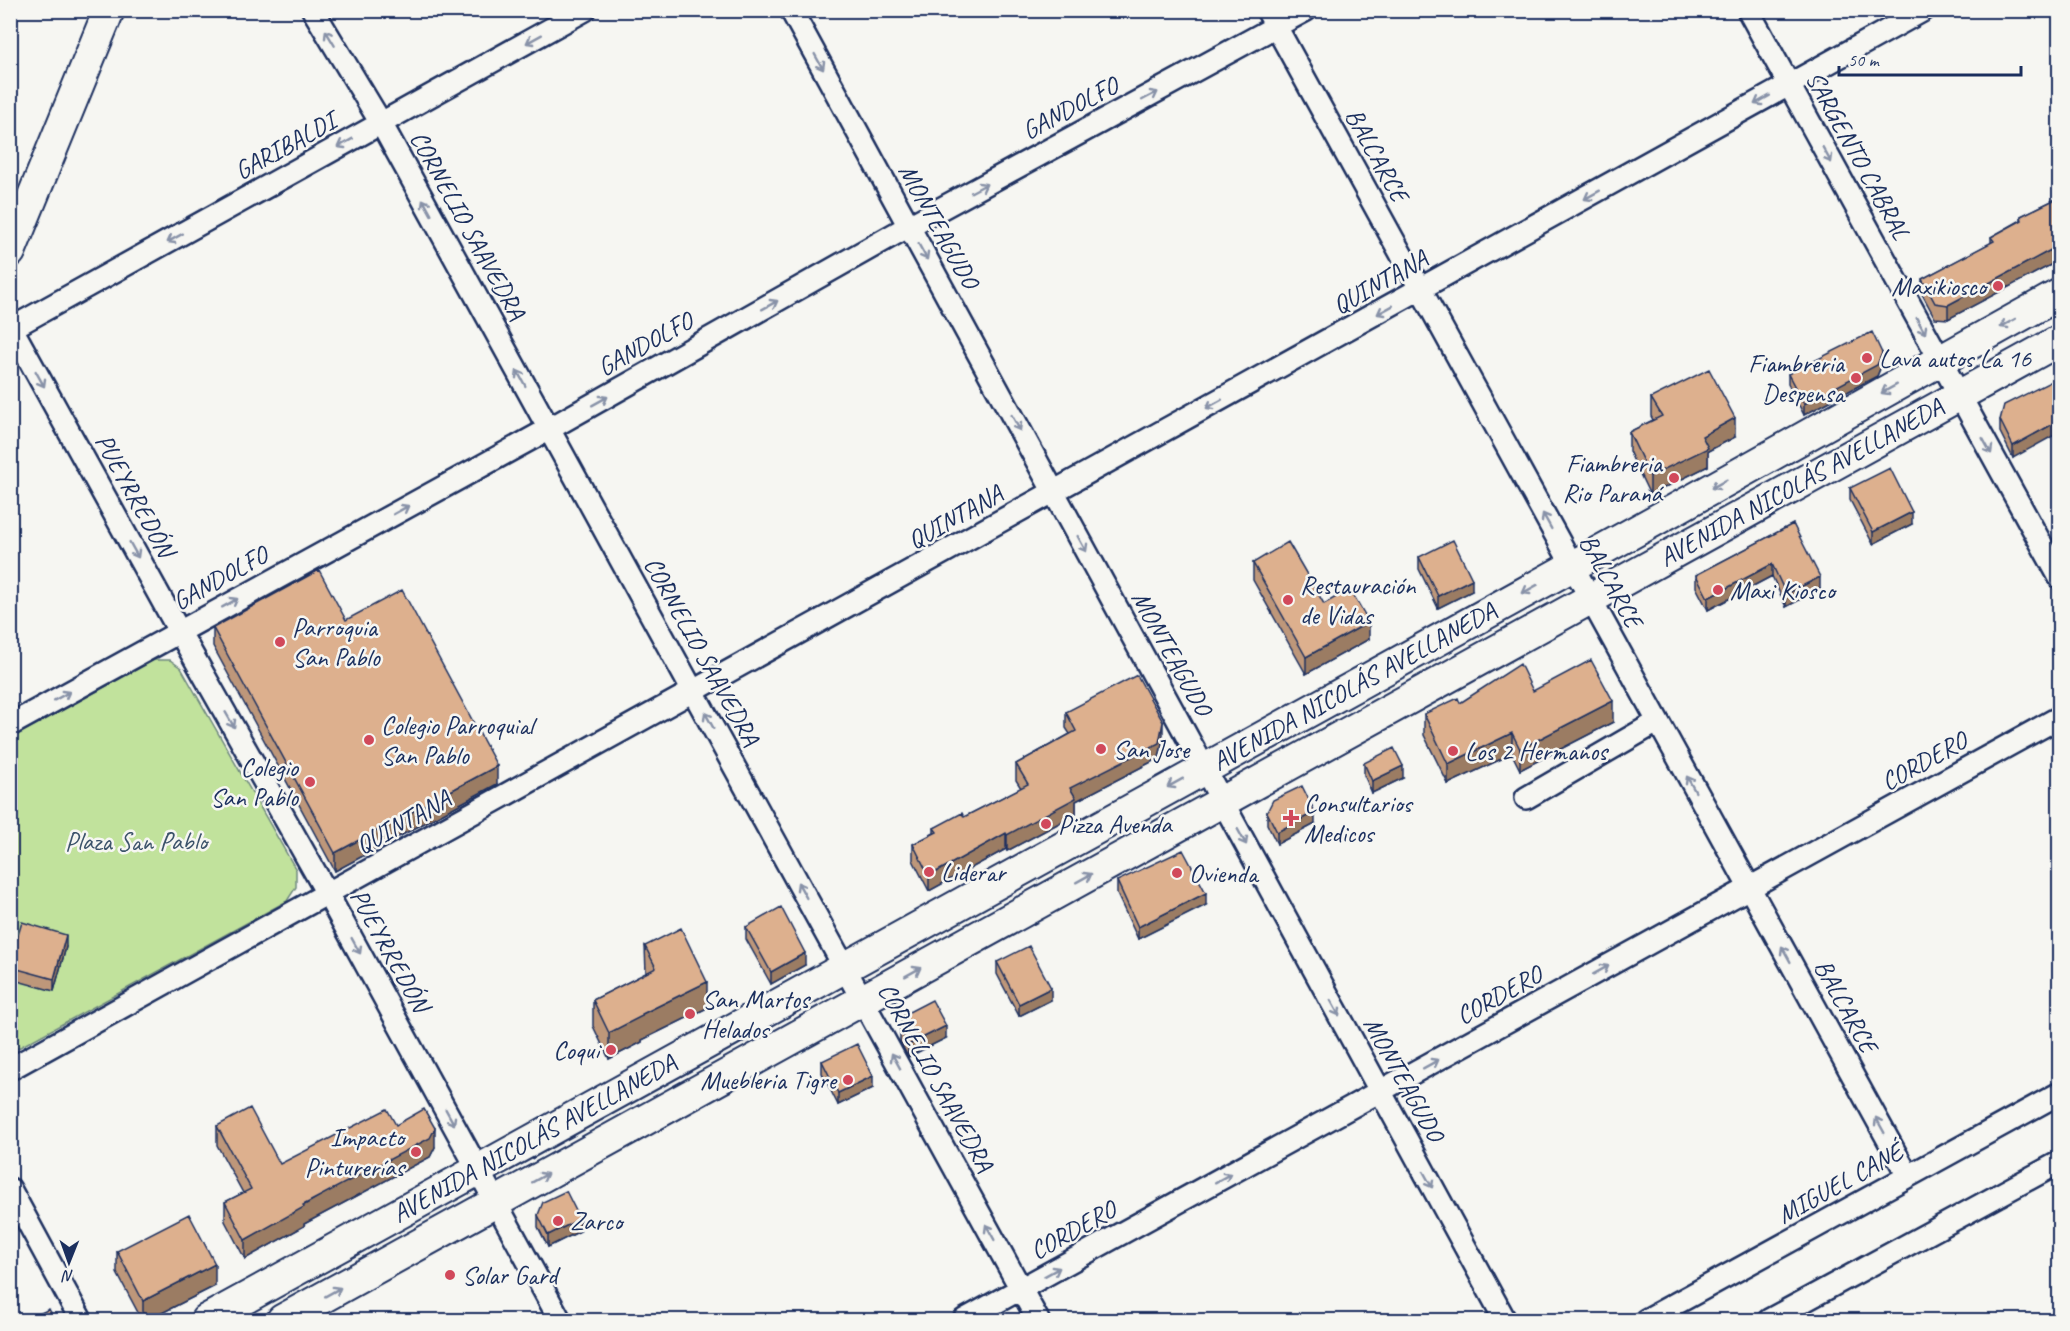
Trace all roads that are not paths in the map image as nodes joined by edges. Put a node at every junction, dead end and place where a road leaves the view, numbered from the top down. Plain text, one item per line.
1 (109, 10) edge
2 (313, 10) edge
3 (585, 10) edge
4 (791, 10) edge
5 (1306, 10) edge
6 (1748, 10) edge
7 (1924, 10) edge
8 (1272, 19) edge
9 (1789, 85) junction
10 (381, 123) junction
11 (909, 226) junction
12 (10, 252) edge
13 (1420, 290) junction
14 (2060, 294) edge
15 (11, 327) edge
16 (2060, 340) edge
17 (1940, 360) junction
18 (1959, 395) junction
19 (549, 429) junction
20 (1054, 493) junction
21 (1572, 567) junction
22 (2060, 578) edge
23 (1590, 598) junction
24 (179, 631) junction
25 (694, 693) junction
26 (2060, 717) edge
27 (1657, 722) junction
28 (10, 725) edge
29 (1204, 767) junction
30 (1526, 798) dead end
31 (1222, 801) junction
32 (1750, 888) junction
33 (328, 895) junction
34 (844, 967) junction
35 (862, 1000) junction
36 (10, 1069) edge
37 (1380, 1092) junction
38 (2060, 1093) edge
39 (2060, 1162) edge
40 (477, 1168) junction
41 (1908, 1176) junction
42 (10, 1189) edge
43 (496, 1202) junction
44 (1021, 1289) junction
45 (81, 1320) edge
46 (206, 1320) edge
47 (282, 1320) edge
48 (560, 1320) edge
49 (964, 1320) edge
50 (1038, 1320) edge
51 (1505, 1320) edge
52 (1646, 1320) edge
53 (1769, 1320) edge

1 - 12 main road
10 -> 2 street, CORNELIO SAAVEDRA
3 -> 10 street, GARIBALDI
4 -> 11 street, MONTEAGUDO
5 - 8 street, GANDOLFO
6 - 9 street, SARGENTO CABRAL
7 - 9 street, QUINTANA
11 -> 8 street, GANDOLFO
8 - 13 street, BALCARCE
9 -> 13 street, QUINTANA
9 -> 17 street, SARGENTO CABRAL
10 -> 15 street, GARIBALDI
19 -> 10 street, CORNELIO SAAVEDRA
19 -> 11 street, GANDOLFO
11 -> 20 street, MONTEAGUDO
13 -> 20 street, QUINTANA
21 -> 13 street, BALCARCE
14 -> 17 main road, AVENIDA NICOLÁS AVELLANEDA
15 -> 24 street, PUEYRREDÓN
16 - 18 main road, AVENIDA NICOLÁS AVELLANEDA
17 - 18 street, SARGENTO CABRAL
17 -> 21 main road, AVENIDA NICOLÁS AVELLANEDA
18 -> 22 street, SARGENTO CABRAL
18 - 23 main road, AVENIDA NICOLÁS AVELLANEDA
24 -> 19 street, GANDOLFO
19 - 25 street, CORNELIO SAAVEDRA
20 - 25 street, QUINTANA
20 -> 29 street, MONTEAGUDO
21 - 23 street, BALCARCE
21 -> 29 main road, AVENIDA NICOLÁS AVELLANEDA
23 - 27 street, BALCARCE
23 - 31 main road, AVENIDA NICOLÁS AVELLANEDA
28 -> 24 street, GANDOLFO
24 -> 33 street, PUEYRREDÓN
25 - 33 street, QUINTANA
34 -> 25 street, CORNELIO SAAVEDRA
26 - 32 street, CORDERO
27 - 30 street
32 -> 27 street, BALCARCE
29 - 31 street, MONTEAGUDO
29 -> 34 main road, AVENIDA NICOLÁS AVELLANEDA
35 -> 31 main road, AVENIDA NICOLÁS AVELLANEDA
31 -> 37 street, MONTEAGUDO
37 -> 32 street, CORDERO
41 -> 32 street, BALCARCE
33 - 36 street, QUINTANA
33 -> 40 street, PUEYRREDÓN
34 - 35 street, CORNELIO SAAVEDRA
34 - 40 main road, AVENIDA NICOLÁS AVELLANEDA
43 -> 35 main road, AVENIDA NICOLÁS AVELLANEDA
44 -> 35 street, CORNELIO SAAVEDRA
44 -> 37 street, CORDERO
37 -> 51 street, MONTEAGUDO
38 - 41 street, MIGUEL CANÉ
39 - 53 street
40 - 43 street, PUEYRREDÓN
40 - 46 main road, AVENIDA NICOLÁS AVELLANEDA
41 - 52 street, MIGUEL CANÉ
42 - 45 street
47 -> 43 main road, AVENIDA NICOLÁS AVELLANEDA
43 - 48 street, PUEYRREDÓN
44 - 49 street, CORDERO
44 - 50 street, CORNELIO SAAVEDRA

